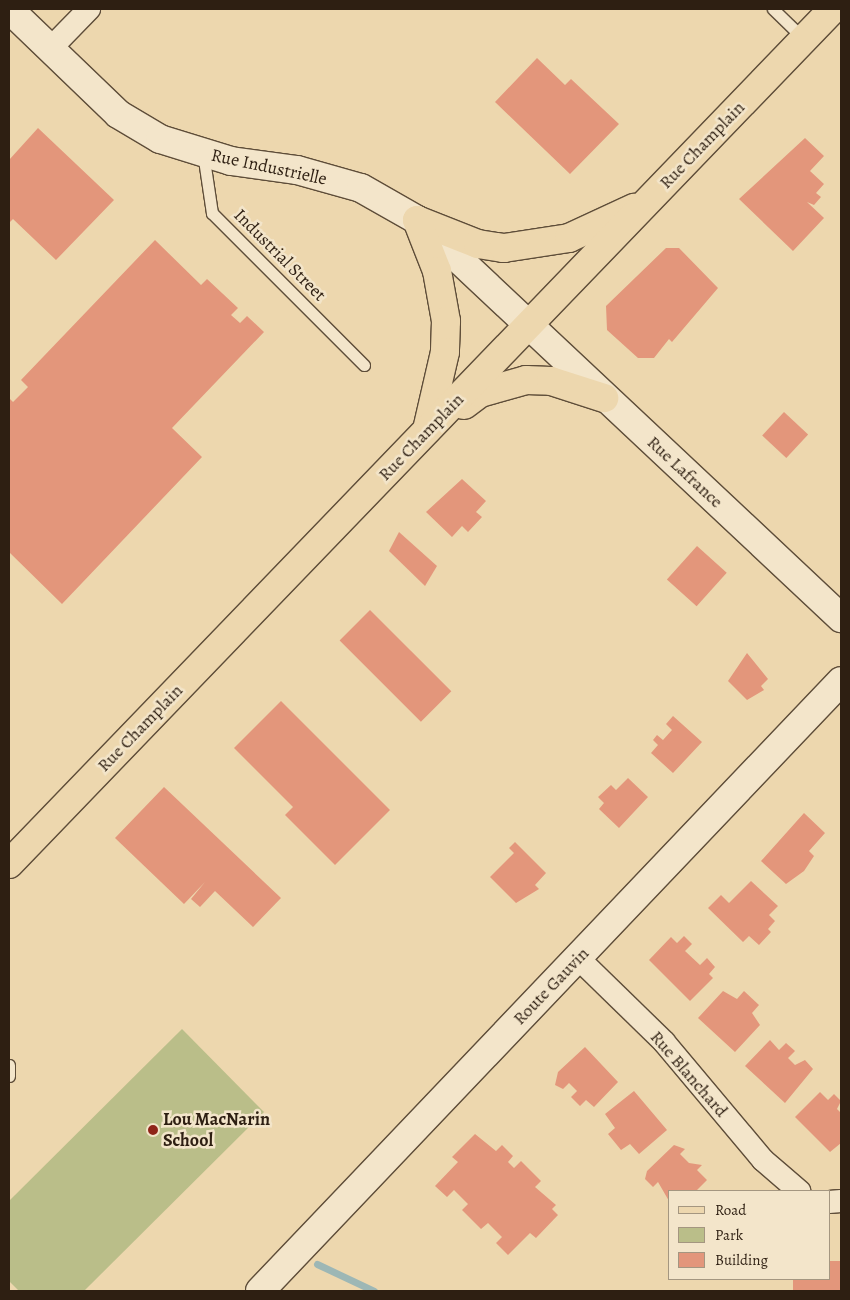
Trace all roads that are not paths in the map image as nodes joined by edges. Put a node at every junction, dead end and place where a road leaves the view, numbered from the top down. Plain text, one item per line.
1 (10, 9) edge
2 (89, 9) edge
3 (773, 9) edge
4 (833, 9) edge
5 (804, 39) junction
6 (50, 48) junction
7 (203, 154) junction
8 (647, 203) junction
9 (417, 220) junction
10 (528, 326) junction
11 (364, 365) dead end
12 (604, 398) junction
13 (427, 430) junction
14 (841, 618) edge
15 (841, 681) edge
16 (9, 864) edge
17 (578, 958) junction
18 (9, 1065) edge
19 (9, 1076) edge
20 (798, 1190) edge
21 (260, 1291) edge

1 - 6 street, Rue Industrielle
2 - 6 street
3 - 5 lane
4 - 5 main road, Rue Champlain
5 - 8 main road, Rue Champlain
6 - 7 street, Rue Industrielle
7 - 9 street, Rue Industrielle
7 - 11 lane, Industrial Street
8 - 9 main road
8 - 10 main road, Rue Champlain
9 - 10 street, Rue Industrielle
9 - 13 main road
10 - 12 street, Rue Lafrance
10 - 13 main road, Rue Champlain
12 - 13 main road
12 - 14 street, Rue Lafrance
13 - 16 main road, Rue Champlain
15 - 17 street, Route Gauvin
17 - 20 street, Rue Blanchard
17 - 21 street, Route Gauvin
18 - 19 lane

